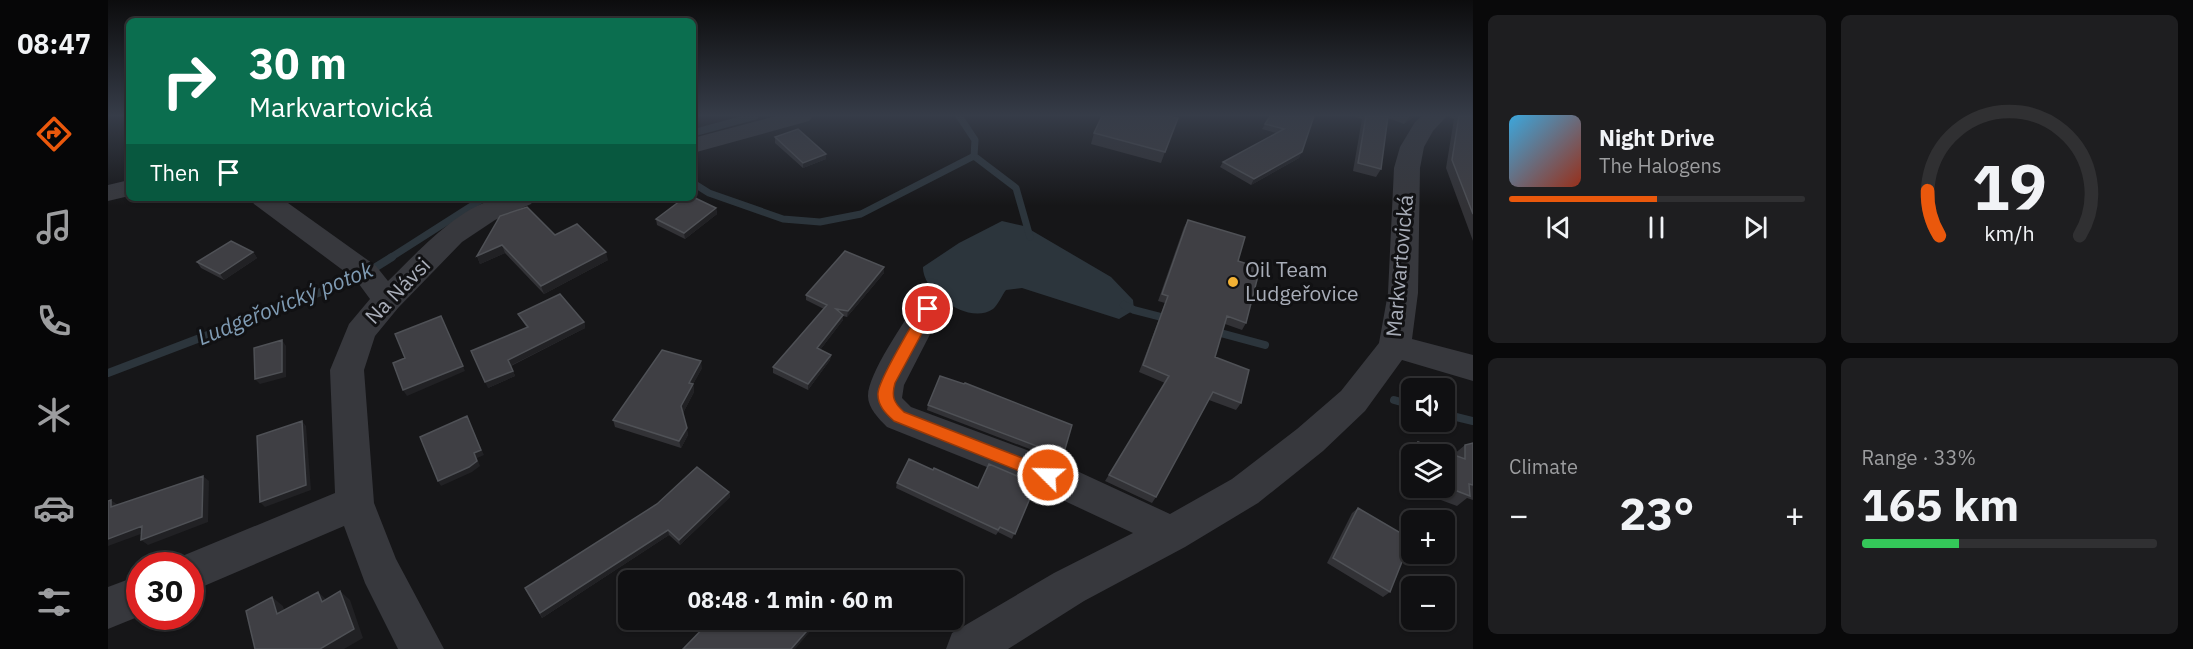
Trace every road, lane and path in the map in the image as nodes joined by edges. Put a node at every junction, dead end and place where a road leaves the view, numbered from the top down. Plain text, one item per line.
1 (1412, 146) edge
2 (126, 189) edge
3 (108, 192) edge
4 (267, 201) edge
5 (515, 201) edge
6 (387, 300) junction
7 (928, 309) dead end
8 (1395, 346) junction
9 (1473, 368) edge
10 (356, 503) junction
11 (1171, 534) junction
12 (204, 567) edge
13 (126, 601) edge
14 (108, 608) edge
15 (422, 649) edge
16 (968, 649) edge

1 - 8 street, Markvartovická
2 - 3 street
4 - 6 street
5 - 6 street, Na Návsi
6 - 10 street, Na Návsi
7 - 11 street
8 - 9 street
8 - 11 street, Markvartovická
10 - 12 street
10 - 15 street, Na Návsi
11 - 16 street, Markvartovická
13 - 14 street

